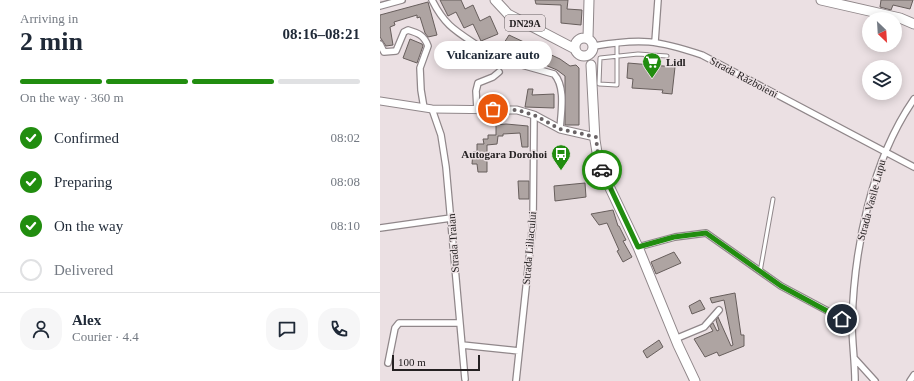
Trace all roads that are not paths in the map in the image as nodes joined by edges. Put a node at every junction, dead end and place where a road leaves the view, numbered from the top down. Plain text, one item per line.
1 (402, 0) edge
2 (432, 0) edge
3 (495, 0) edge
4 (588, 0) edge
5 (658, 0) edge
6 (821, 0) edge
7 (380, 6) edge
8 (914, 24) edge
9 (617, 42) junction
10 (655, 42) junction
11 (380, 44) edge
12 (591, 46) junction
13 (480, 47) dead end
14 (577, 48) junction
15 (617, 56) junction
16 (667, 56) dead end
17 (511, 62) dead end
18 (591, 66) junction
19 (499, 72) dead end
20 (596, 85) junction
21 (914, 99) edge
22 (380, 101) edge
23 (424, 108) junction
24 (432, 109) junction
25 (477, 109) junction
26 (534, 115) junction
27 (560, 129) junction
28 (596, 137) junction
29 (885, 151) junction
30 (914, 167) edge
31 (773, 199) dead end
32 (452, 218) junction
33 (380, 228) edge
34 (638, 247) junction
35 (760, 272) junction
36 (718, 310) dead end
37 (459, 323) junction
38 (852, 324) junction
39 (675, 339) junction
40 (462, 345) junction
41 (519, 351) junction
42 (855, 359) junction
43 (388, 363) dead end
44 (914, 375) edge
45 (465, 379) dead end
46 (516, 381) edge
47 (695, 381) edge
48 (855, 381) edge
49 (875, 381) edge
50 (910, 381) edge

1 - 7 street
2 - 13 street
3 - 14 main road, DN29A
4 - 12 main road
5 - 10 street
6 - 8 main road
9 - 10 street, Strada Războieni
9 - 12 street, Strada Războieni
9 - 15 lane
10 - 29 street, Strada Războieni
11 - 23 street
12 - 14 main road
12 - 14 main road
12 - 18 main road
14 - 18 main road, DN29A
15 - 16 lane
15 - 20 lane
15 - 20 lane
17 - 27 street
18 - 20 main road
19 - 25 street
20 - 28 main road
21 - 29 street, Strada Vasile Lupu
22 - 23 street
23 - 24 street
24 - 25 street
24 - 32 street, Strada Traian
25 - 26 street
26 - 27 street
26 - 41 street, Strada Liliacului
27 - 28 street
28 - 34 main road
29 - 30 street, Strada Războieni
29 - 38 street, Strada Vasile Lupu
31 - 35 lane
32 - 33 street
32 - 37 street, Strada Traian
34 - 35 street
34 - 39 main road
35 - 38 street
36 - 39 street
37 - 40 street, Strada Traian
37 - 43 street
38 - 42 street, Strada Vasile Lupu
39 - 47 main road
40 - 41 street
40 - 45 street, Strada Traian
41 - 46 street, Strada Liliacului
42 - 48 street, Strada Vasile Lupu
42 - 49 street
44 - 50 street

